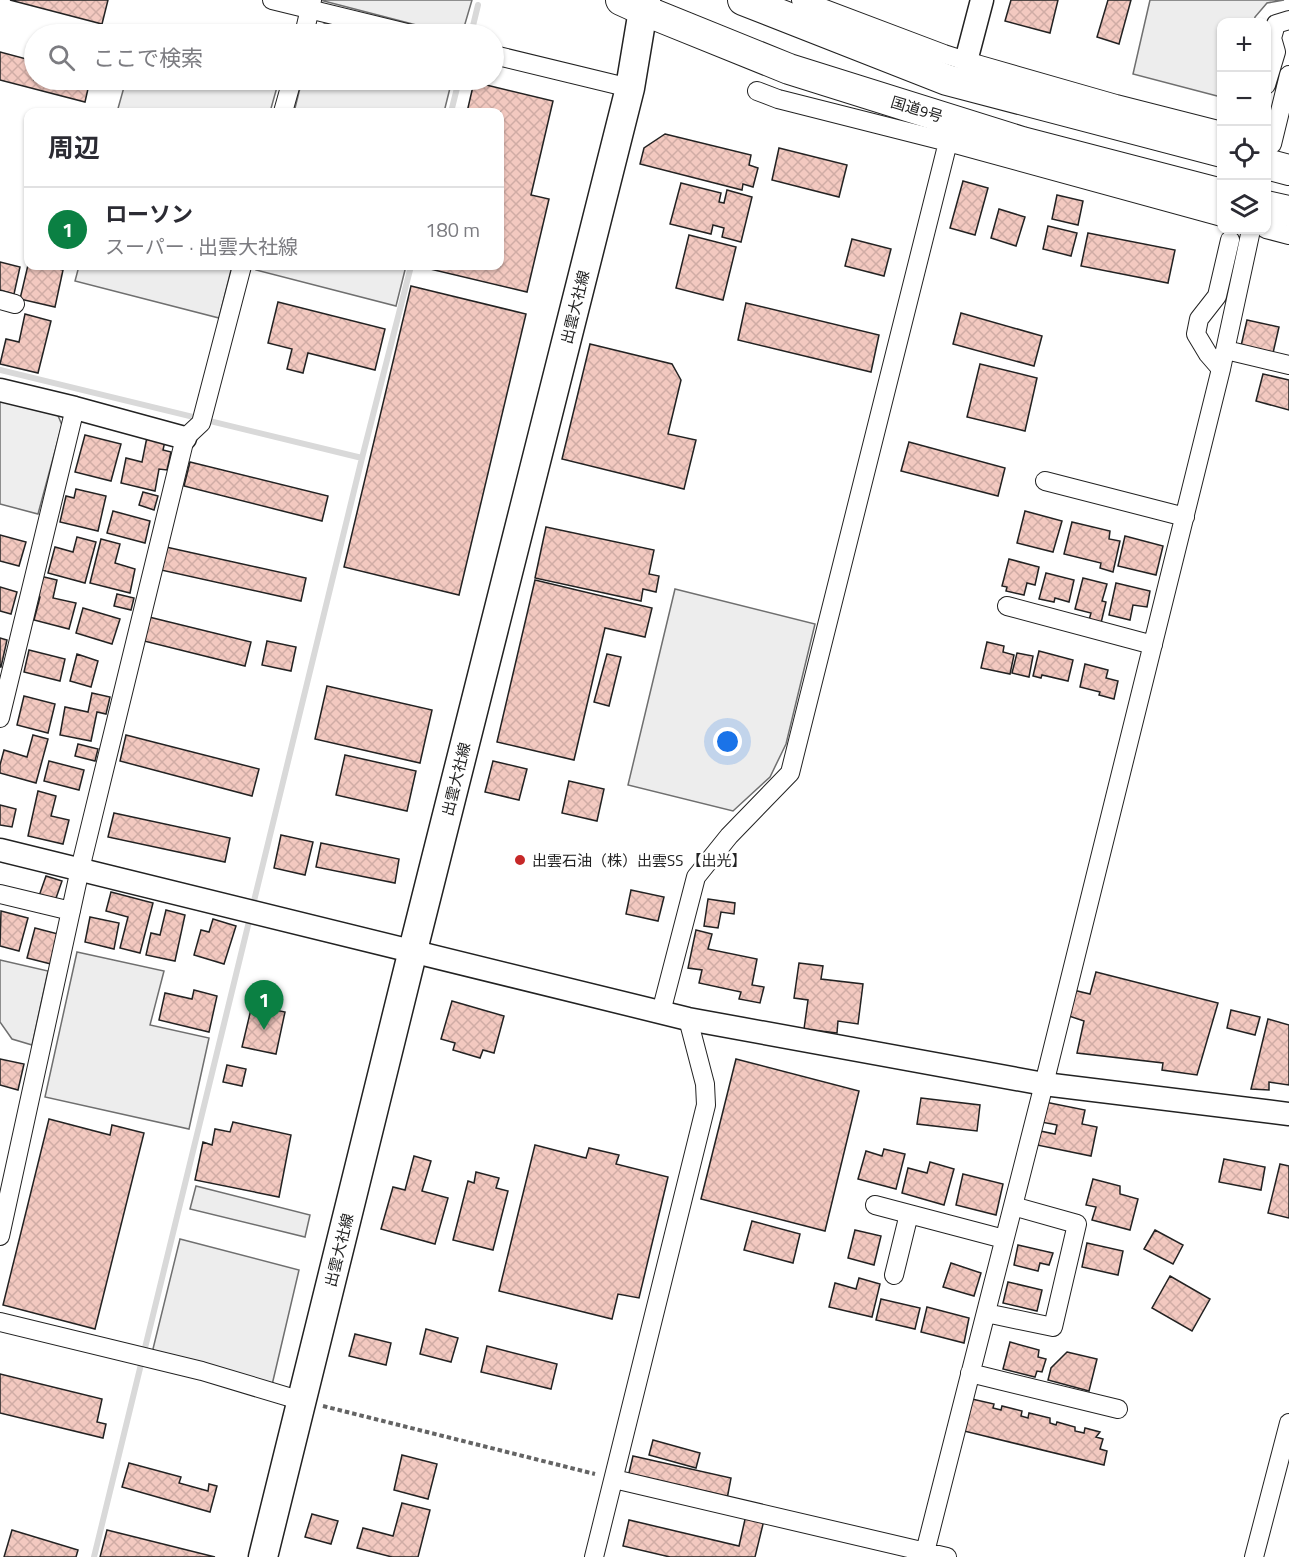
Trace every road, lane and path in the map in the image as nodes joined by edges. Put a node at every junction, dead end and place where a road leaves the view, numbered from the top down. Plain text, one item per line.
1 (272, 0) edge
2 (801, 0) edge
3 (982, 0) edge
4 (754, 1) edge
5 (636, 4) edge
6 (311, 5) edge
7 (1289, 20) edge
8 (306, 24) edge
9 (377, 24) edge
10 (504, 57) edge
11 (966, 61) junction
12 (1270, 72) edge
13 (1289, 75) edge
14 (630, 88) junction
15 (289, 90) edge
16 (856, 90) junction
17 (757, 91) dead end
18 (1116, 104) junction
19 (284, 108) edge
20 (1084, 116) junction
21 (884, 126) junction
22 (1217, 130) edge
23 (948, 142) junction
24 (1273, 150) edge
25 (1217, 151) edge
26 (1289, 170) edge
27 (1217, 193) edge
28 (1271, 213) edge
29 (1217, 216) edge
30 (1282, 227) edge
31 (1250, 234) edge
32 (1230, 240) dead end
33 (241, 270) edge
34 (1226, 350) junction
35 (1289, 365) edge
36 (1221, 369) junction
37 (0, 390) edge
38 (75, 408) junction
39 (185, 438) junction
40 (1045, 482) dead end
41 (1185, 517) junction
42 (1007, 606) dead end
43 (1153, 645) junction
44 (0, 718) edge
45 (0, 850) edge
46 (80, 869) junction
47 (0, 894) edge
48 (71, 911) junction
49 (413, 950) junction
50 (661, 1012) junction
51 (688, 1019) junction
52 (1044, 1084) junction
53 (1289, 1114) edge
54 (875, 1205) dead end
55 (1012, 1206) junction
56 (909, 1214) junction
57 (0, 1236) edge
58 (1004, 1239) junction
59 (894, 1275) dead end
60 (986, 1313) junction
61 (0, 1322) edge
62 (970, 1373) junction
63 (302, 1401) junction
64 (1118, 1408) dead end
65 (1289, 1423) edge
66 (614, 1479) junction
67 (925, 1552) junction
68 (263, 1557) edge
69 (594, 1557) edge
70 (946, 1557) edge
71 (1254, 1557) edge

1 - 6 street
2 - 11 street
3 - 11 street
4 - 20 highway
5 - 14 main road, 出雲大社線
5 - 16 highway, 国道9号
6 - 8 street
6 - 9 street
7 - 12 street
10 - 14 street
11 - 18 street
13 - 24 street
14 - 49 main road, 出雲大社線
15 - 19 street
16 - 21 street
16 - 27 highway, 国道9号
17 - 21 street
18 - 20 street
18 - 22 street
20 - 25 highway
21 - 23 street
23 - 29 street
23 - 50 street
24 - 26 highway
28 - 30 highway
31 - 34 street
32 - 36 street
33 - 39 street
34 - 35 street
34 - 36 street
36 - 41 street
37 - 38 street
38 - 39 street
38 - 44 street
39 - 46 street
40 - 41 street
41 - 43 street
42 - 43 street
43 - 52 street
45 - 46 street
46 - 48 street
46 - 49 street
47 - 48 street
48 - 57 street
49 - 50 street
49 - 63 main road, 出雲大社線
50 - 51 street
51 - 52 street
51 - 66 street
52 - 53 street
52 - 55 street
54 - 56 street
55 - 58 street
55 - 60 street
56 - 58 street
56 - 59 street
58 - 60 street
60 - 62 street
61 - 63 street
62 - 64 street
62 - 67 street
63 - 66 path
63 - 68 main road, 出雲大社線
65 - 71 street
66 - 67 street
66 - 69 street
67 - 70 street

